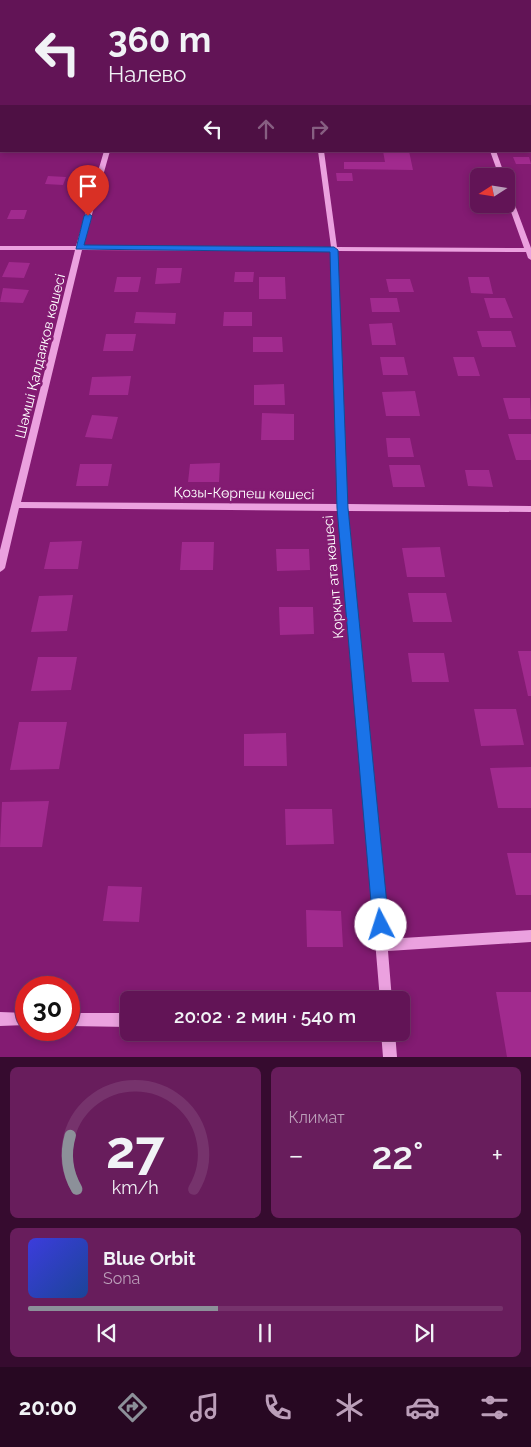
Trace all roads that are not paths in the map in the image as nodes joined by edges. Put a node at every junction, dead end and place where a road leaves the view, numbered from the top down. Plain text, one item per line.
1 (107, 152) edge
2 (321, 152) edge
3 (493, 152) edge
4 (499, 168) edge
5 (515, 212) edge
6 (0, 248) edge
7 (79, 248) junction
8 (334, 250) junction
9 (530, 250) edge
10 (531, 258) edge
11 (17, 505) junction
12 (343, 508) junction
13 (531, 509) edge
14 (0, 568) edge
15 (531, 936) edge
16 (383, 945) junction
17 (386, 991) edge
18 (0, 1019) edge
19 (15, 1020) edge
20 (80, 1020) edge
21 (120, 1020) edge
22 (389, 1041) edge
23 (390, 1057) edge

1 - 7 street, Шәмші Қалдаяқов көшесі
2 - 8 street, Қорқыт ата көшесі
3 - 4 street
5 - 9 street
6 - 7 street
7 - 8 street
7 - 11 street, Шәмші Қалдаяқов көшесі
8 - 9 street
8 - 12 street, Қорқыт ата көшесі
9 - 10 street
11 - 12 street, Қозы-Көрпеш көшесі
11 - 14 street, Шәмші Қалдаяқов көшесі
12 - 13 street, Қозы-Көрпеш көшесі
12 - 16 street, Қорқыт ата көшесі
15 - 16 street
16 - 17 street, Қорқыт ата көшесі
18 - 19 street
20 - 21 street
22 - 23 street

